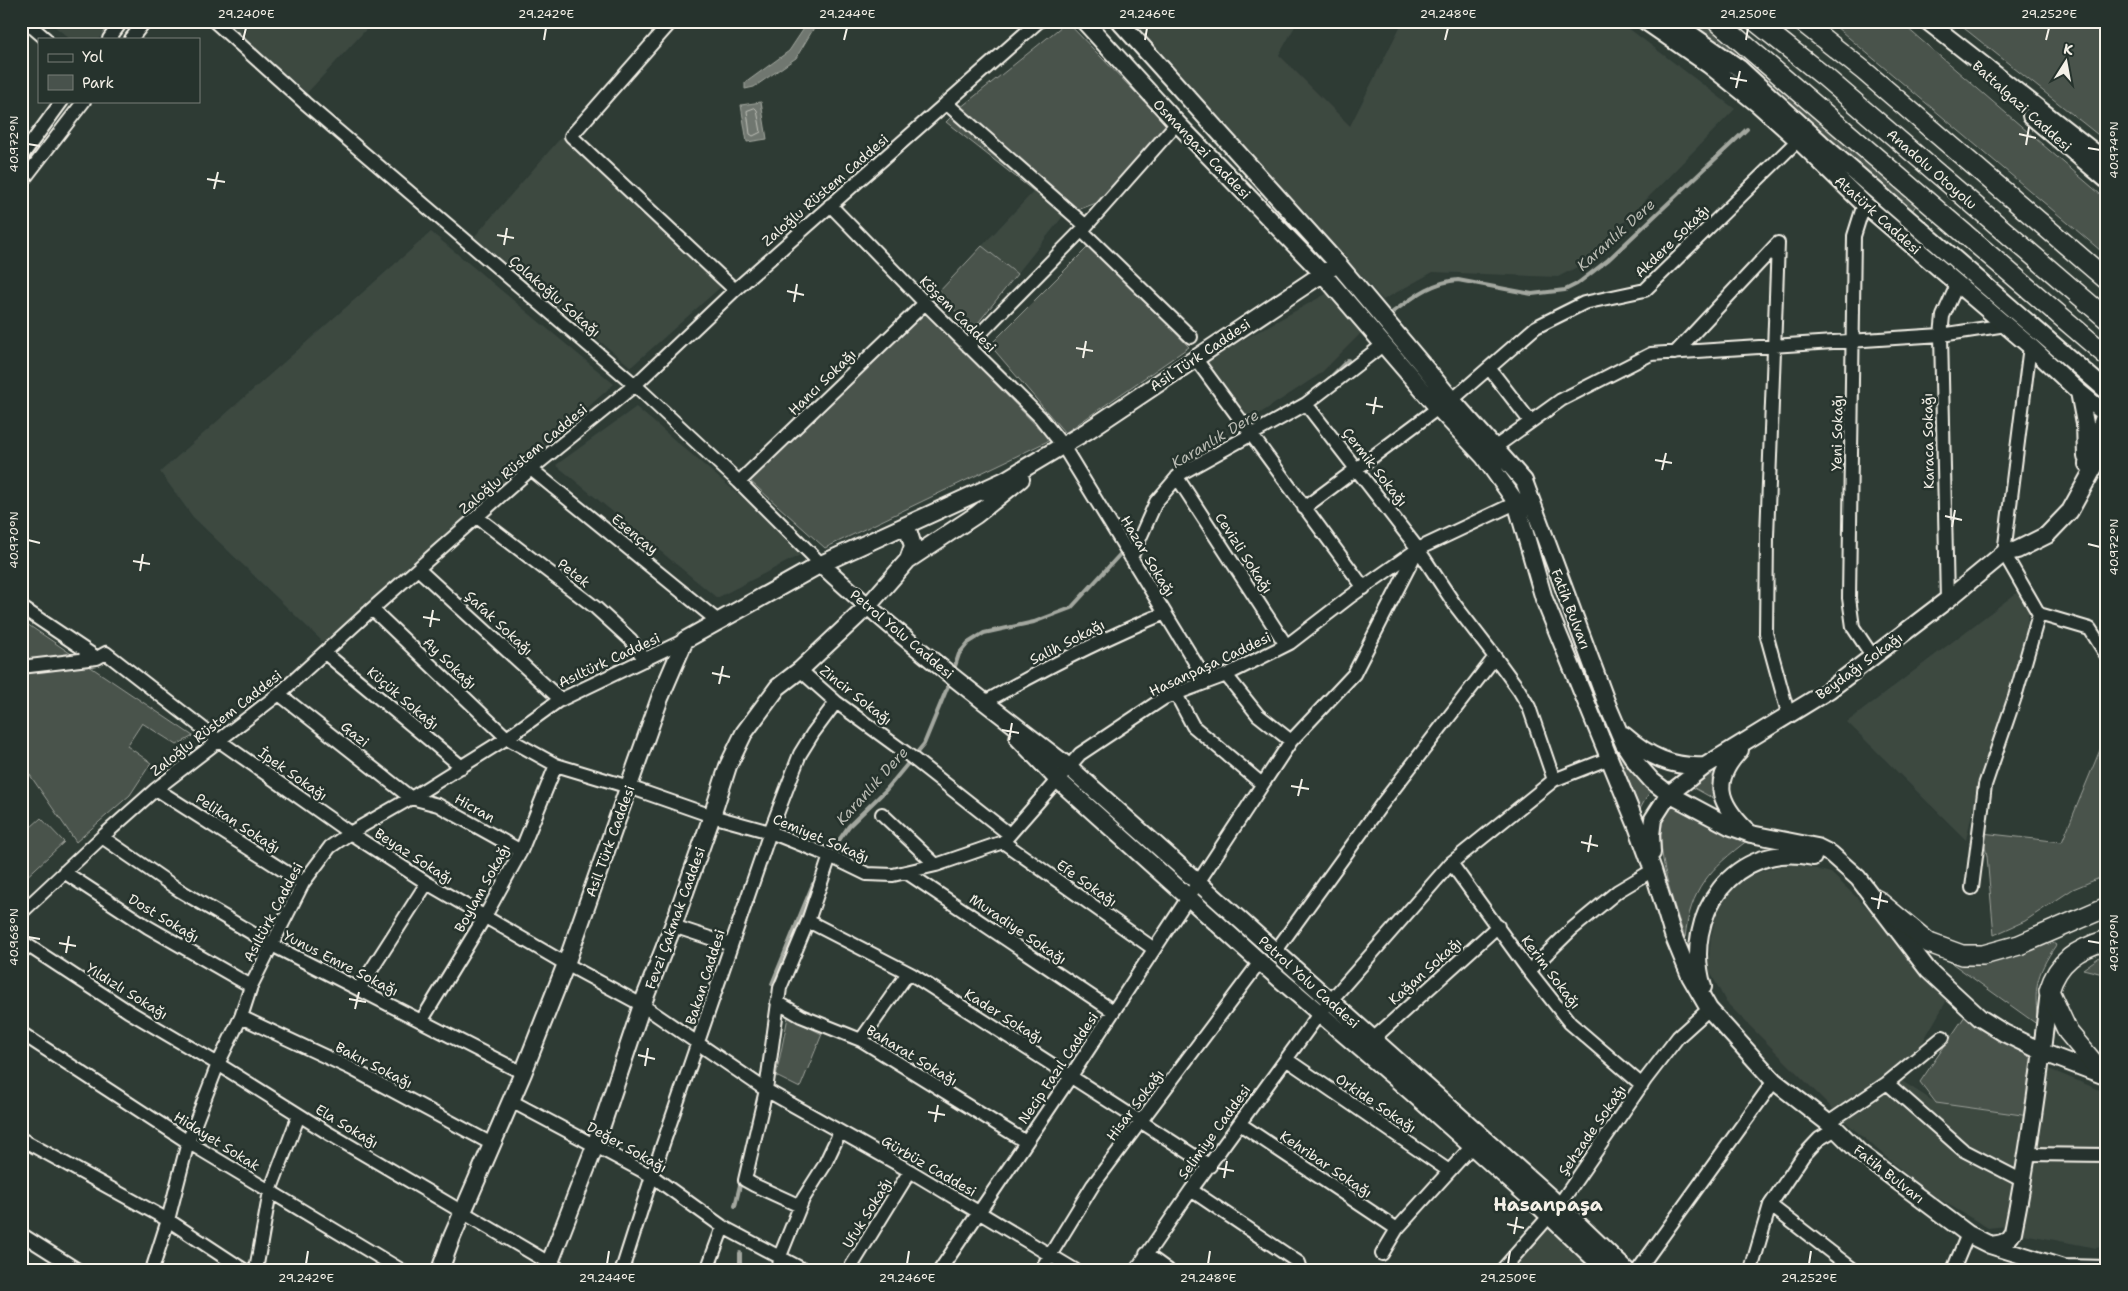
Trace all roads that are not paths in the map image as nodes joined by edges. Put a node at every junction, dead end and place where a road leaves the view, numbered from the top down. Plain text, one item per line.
1 (25, 21) edge
2 (122, 21) edge
3 (145, 21) edge
4 (214, 21) edge
5 (672, 21) edge
6 (1039, 21) edge
7 (1084, 21) edge
8 (1119, 21) edge
9 (1645, 21) edge
10 (1672, 21) edge
11 (1717, 21) edge
12 (1755, 21) edge
13 (1802, 21) edge
14 (1934, 26) edge
15 (45, 38) edge
16 (110, 38) edge
17 (133, 38) edge
18 (61, 102) edge
19 (83, 102) edge
20 (946, 103) junction
21 (1176, 123) junction
22 (1798, 140) junction
23 (21, 157) edge
24 (2107, 162) edge
25 (2107, 180) edge
26 (21, 184) edge
27 (1864, 204) junction
28 (830, 205) junction
29 (1084, 228) junction
30 (1337, 262) junction
31 (1323, 274) junction
32 (2107, 280) edge
33 (1957, 285) junction
34 (735, 290) junction
35 (925, 303) junction
36 (2107, 319) edge
37 (2006, 325) junction
38 (1941, 335) junction
39 (1191, 337) dead end
40 (1853, 341) junction
41 (1384, 344) junction
42 (968, 346) junction
43 (2030, 346) junction
44 (1776, 347) junction
45 (1675, 353) junction
46 (2105, 354) edge
47 (1194, 358) junction
48 (1489, 368) junction
49 (635, 384) junction
50 (2107, 390) edge
51 (2079, 392) junction
52 (1306, 404) junction
53 (1445, 404) junction
54 (2106, 413) edge
55 (1530, 421) junction
56 (1247, 430) junction
57 (2107, 444) edge
58 (1063, 446) junction
59 (1489, 452) junction
60 (2095, 465) edge
61 (531, 469) junction
62 (1357, 469) junction
63 (1177, 477) junction
64 (739, 482) junction
65 (1523, 499) junction
66 (1304, 508) junction
67 (477, 517) junction
68 (904, 526) junction
69 (1418, 550) junction
70 (2004, 553) junction
71 (1131, 557) junction
72 (908, 560) junction
73 (822, 564) junction
74 (418, 568) junction
75 (1364, 588) junction
76 (877, 593) junction
77 (1947, 600) junction
78 (21, 607) edge
79 (867, 607) junction
80 (372, 609) junction
81 (1165, 613) junction
82 (2039, 614) junction
83 (883, 620) junction
84 (719, 622) junction
85 (685, 640) junction
86 (1286, 645) junction
87 (325, 653) junction
88 (2107, 656) edge
89 (1495, 657) junction
90 (1873, 657) junction
91 (97, 658) junction
92 (646, 660) junction
93 (21, 667) edge
94 (800, 670) junction
95 (1226, 675) junction
96 (1207, 682) junction
97 (279, 694) junction
98 (1176, 694) junction
99 (560, 700) junction
100 (836, 702) junction
101 (985, 702) junction
102 (1788, 714) junction
103 (1618, 729) junction
104 (507, 738) junction
105 (218, 740) junction
106 (1748, 740) junction
107 (1291, 741) junction
108 (1610, 758) junction
109 (918, 762) joint
110 (556, 765) junction
111 (1705, 766) junction
112 (462, 767) junction
113 (1069, 767) junction
114 (1057, 779) junction
115 (1554, 780) junction
116 (1262, 784) junction
117 (629, 787) junction
118 (156, 789) junction
119 (1668, 794) junction
120 (411, 798) junction
121 (882, 814) dead end
122 (712, 816) junction
123 (770, 832) junction
124 (350, 833) junction
125 (1751, 834) junction
126 (102, 837) junction
127 (1006, 838) junction
128 (521, 851) junction
129 (830, 856) junction
130 (1451, 863) junction
131 (936, 865) junction
132 (1653, 870) junction
133 (64, 872) junction
134 (906, 872) junction
135 (1858, 878) junction
136 (1199, 882) junction
137 (303, 883) junction
138 (427, 883) junction
139 (1972, 888) dead end
140 (1189, 897) junction
141 (1876, 900) junction
142 (2107, 907) edge
143 (21, 913) edge
144 (484, 918) junction
145 (808, 921) junction
146 (673, 926) junction
147 (1498, 926) junction
148 (2107, 940) edge
149 (21, 941) edge
150 (272, 945) junction
151 (731, 945) junction
152 (1154, 949) junction
153 (1275, 952) junction
154 (1260, 962) junction
155 (566, 964) junction
156 (1529, 971) junction
157 (908, 973) junction
158 (251, 986) junction
159 (360, 988) junction
160 (2049, 991) junction
161 (1330, 1000) junction
162 (778, 1002) junction
163 (642, 1005) junction
164 (1709, 1009) junction
165 (1113, 1011) junction
166 (1318, 1014) junction
167 (241, 1017) junction
168 (422, 1020) junction
169 (21, 1033) edge
170 (1943, 1037) dead end
171 (1373, 1039) junction
172 (861, 1040) junction
173 (698, 1044) junction
174 (2043, 1052) junction
175 (1286, 1060) junction
176 (218, 1064) junction
177 (523, 1073) junction
178 (2104, 1075) edge
179 (1071, 1076) junction
180 (1774, 1081) junction
181 (1887, 1083) junction
182 (1642, 1085) junction
183 (766, 1090) junction
184 (511, 1101) junction
185 (299, 1115) junction
186 (1142, 1121) junction
187 (1240, 1124) junction
188 (1832, 1126) junction
189 (840, 1132) junction
190 (21, 1139) edge
191 (188, 1142) junction
192 (1026, 1142) junction
193 (492, 1144) junction
194 (595, 1146) junction
195 (1472, 1146) junction
196 (2028, 1154) junction
197 (2107, 1155) edge
198 (1210, 1166) junction
199 (1449, 1171) junction
200 (910, 1172) junction
201 (652, 1176) junction
202 (2022, 1181) junction
203 (1190, 1190) junction
204 (270, 1191) junction
205 (1770, 1205) junction
206 (800, 1206) junction
207 (1554, 1210) junction
208 (979, 1212) junction
209 (462, 1213) junction
210 (168, 1220) junction
211 (723, 1227) junction
212 (1397, 1229) junction
213 (21, 1234) edge
214 (1968, 1234) junction
215 (1990, 1245) junction
216 (1051, 1254) junction
217 (1146, 1254) junction
218 (1382, 1254) dead end
219 (780, 1256) junction
220 (553, 1268) edge
221 (2107, 1268) edge
222 (2063, 1269) edge
223 (78, 1270) edge
224 (152, 1270) edge
225 (244, 1270) edge
226 (256, 1270) edge
227 (401, 1270) edge
228 (440, 1270) edge
229 (622, 1270) edge
230 (707, 1270) edge
231 (779, 1270) edge
232 (804, 1270) edge
233 (849, 1270) edge
234 (940, 1270) edge
235 (1041, 1270) edge
236 (1075, 1270) edge
237 (1136, 1270) edge
238 (1168, 1270) edge
239 (1301, 1270) edge
240 (1502, 1270) edge
241 (1606, 1270) edge
242 (1626, 1270) edge
243 (1638, 1270) edge
244 (1751, 1270) edge
245 (1854, 1270) edge
246 (1953, 1270) edge

1 - 15 street
2 - 16 street
3 - 17 street
4 - 49 street, Çolakoğlu Sokağı
5 - 34 street
6 - 20 street, Zaloğlu Rüstem Caddesi
7 - 21 main road, Osmangazi Caddesi
8 - 30 main road, Osmangazi Caddesi
9 - 22 main road, Atatürk Caddesi
10 - 50 main road, Atatürk Caddesi
11 - 46 highway
12 - 36 highway, Anadolu Otoyolu
13 - 32 highway
14 - 24 main road, Battalgazi Caddesi
14 - 25 main road, Battalgazi Caddesi
18 - 23 street
19 - 26 street
20 - 28 street, Zaloğlu Rüstem Caddesi
20 - 29 street
21 - 29 street
21 - 31 main road, Osmangazi Caddesi
22 - 27 main road, Atatürk Caddesi
22 - 48 street, Akdere Sokağı
27 - 33 main road, Atatürk Caddesi
27 - 40 street, Yeni Sokağı
28 - 34 street, Zaloğlu Rüstem Caddesi
28 - 35 street, Köşem Caddesi
29 - 39 street
29 - 42 street
30 - 31 main road, Asil Türk Caddesi
30 - 53 main road, Fatih Bulvarı
31 - 41 main road, Fatih Bulvarı
31 - 47 main road, Asil Türk Caddesi
33 - 37 main road, Atatürk Caddesi
33 - 38 street, Karaca Sokağı
34 - 49 street, Zaloğlu Rüstem Caddesi
35 - 42 street, Köşem Caddesi
35 - 64 street, Hancı Sokağı
37 - 38 street
37 - 43 main road, Atatürk Caddesi
38 - 40 street
38 - 77 street, Karaca Sokağı
40 - 44 street
40 - 90 street, Yeni Sokağı
41 - 52 street
41 - 53 main road, Fatih Bulvarı
42 - 58 street, Köşem Caddesi
43 - 51 main road, Atatürk Caddesi
43 - 70 street
44 - 45 street
44 - 45 street
44 - 102 street
45 - 55 street
47 - 56 street
47 - 58 main road, Asil Türk Caddesi
48 - 53 street, Akdere Sokağı
48 - 55 street
49 - 61 street, Zaloğlu Rüstem Caddesi
49 - 64 street, Çolakoğlu Sokağı
51 - 54 main road, Atatürk Caddesi
51 - 60 main road
52 - 56 street
52 - 62 street, Çermik Sokağı
53 - 59 main road, Fatih Bulvarı
53 - 62 street, Akdere Sokağı
54 - 60 main road
55 - 59 street
56 - 63 street
56 - 66 street
57 - 60 main road
58 - 68 main road, Asil Türk Caddesi
58 - 71 street, Hazar Sokağı
58 - 72 main road, Asil Türk Caddesi
59 - 65 main road, Fatih Bulvarı
60 - 70 main road, Beydağı Sokağı
61 - 67 street, Zaloğlu Rüstem Caddesi
61 - 84 street, Esençay
62 - 66 street, Akdere Sokağı
62 - 69 street, Çermik Sokağı
63 - 71 street
63 - 86 street, Cevizli Sokağı
64 - 73 street, Çolakoğlu Sokağı
65 - 69 street, Hasanpaşa Caddesi
65 - 103 main road, Fatih Bulvarı
65 - 108 main road, Fatih Bulvarı
66 - 75 street
67 - 74 street, Zaloğlu Rüstem Caddesi
67 - 92 street, Petek
68 - 72 main road
68 - 73 main road, Asil Türk Caddesi
69 - 75 street, Hasanpaşa Caddesi
69 - 89 street, Çermik Sokağı
69 - 107 street, Necip Fazıl Caddesi
70 - 77 main road, Beydağı Sokağı
70 - 82 street
71 - 81 street, Hazar Sokağı
72 - 76 main road, Asil Türk Caddesi
73 - 79 main road, Petrol Yolu Caddesi
73 - 84 main road, Asil Türk Caddesi
74 - 80 street, Zaloğlu Rüstem Caddesi
74 - 99 street, Şafak Sokağı
75 - 86 street, Hasanpaşa Caddesi
76 - 79 main road, Asil Türk Caddesi
76 - 83 main road
77 - 90 main road, Beydağı Sokağı
78 - 91 street
79 - 83 main road, Petrol Yolu Caddesi
79 - 94 main road, Fevzi Çakmak Caddesi
80 - 87 street, Zaloğlu Rüstem Caddesi
80 - 104 street, Ay Sokağı
81 - 96 street, Hazar Sokağı
81 - 101 street, Salih Sokağı
82 - 88 street
82 - 139 street
83 - 101 main road, Petrol Yolu Caddesi
84 - 85 main road, Asil Türk Caddesi
85 - 92 street, Asıltürk Caddesi
85 - 117 main road, Asil Türk Caddesi
86 - 95 street, Hasanpaşa Caddesi
87 - 97 street, Zaloğlu Rüstem Caddesi
87 - 112 street, Küçük Sokağı
89 - 115 street, Çermik Sokağı
89 - 153 street
90 - 102 main road, Beydağı Sokağı
91 - 93 street
91 - 105 street, İpek Sokağı
92 - 99 street, Asıltürk Caddesi
94 - 100 street, Zincir Sokağı
94 - 122 main road, Fevzi Çakmak Caddesi
95 - 96 street, Hasanpaşa Caddesi
95 - 107 street
96 - 98 street, Hasanpaşa Caddesi
97 - 105 street, Zaloğlu Rüstem Caddesi
97 - 120 street, Gazi
98 - 113 street, Hasanpaşa Caddesi
98 - 116 street
99 - 104 street, Asıltürk Caddesi
100 - 109 street, Zincir Sokağı
100 - 123 street, Bakan Caddesi
101 - 113 main road, Petrol Yolu Caddesi
101 - 114 main road, Petrol Yolu Caddesi
102 - 106 main road, Beydağı Sokağı
103 - 111 main road
103 - 119 main road, Fatih Bulvarı
104 - 110 street, Ay Sokağı
104 - 112 street, Asıltürk Caddesi
105 - 118 street, Zaloğlu Rüstem Caddesi
105 - 124 street, İpek Sokağı
106 - 111 main road, Beydağı Sokağı
106 - 125 main road
107 - 116 street, Necip Fazıl Caddesi
108 - 115 street, Selimiye Caddesi
108 - 132 main road, Fatih Bulvarı
109 - 127 street, Efe Sokağı
110 - 117 street, Cemiyet Sokağı
110 - 128 street, Boylam Sokağı
111 - 119 main road, Beydağı Sokağı
112 - 120 street, Asıltürk Caddesi
113 - 114 street, Hasanpaşa Caddesi
113 - 136 main road, Petrol Yolu Caddesi
114 - 127 street, Hasanpaşa Caddesi
114 - 140 main road, Petrol Yolu Caddesi
115 - 130 street, Selimiye Caddesi
116 - 136 street, Necip Fazıl Caddesi
117 - 122 street, Cemiyet Sokağı
117 - 155 main road, Asil Türk Caddesi
118 - 126 street, Zaloğlu Rüstem Caddesi
118 - 137 street, Pelikan Sokağı
119 - 125 main road, Fatih Bulvarı
119 - 132 main road
120 - 124 street, Asıltürk Caddesi
120 - 128 street, Hicran
121 - 131 street
122 - 123 street, Cemiyet Sokağı
122 - 146 main road, Fevzi Çakmak Caddesi
123 - 129 street, Cemiyet Sokağı
123 - 151 street, Bakan Caddesi
124 - 137 street, Asıltürk Caddesi
124 - 138 street, Beyaz Sokağı
125 - 135 main road, Fatih Bulvarı
126 - 133 street, Zaloğlu Rüstem Caddesi
126 - 150 street, Yunus Emre Sokağı
127 - 131 street, Cemiyet Sokağı
127 - 152 street, Efe Sokağı
128 - 144 street, Boylam Sokağı
129 - 134 street, Cemiyet Sokağı
129 - 145 street
130 - 147 street, Kerim Sokağı
130 - 161 street, Selimiye Caddesi
131 - 134 street, Cemiyet Sokağı
132 - 156 street
132 - 164 main road, Fatih Bulvarı
133 - 143 street, Zaloğlu Rüstem Caddesi
133 - 158 street, Dost Sokağı
134 - 165 street, Muradiye Sokağı
135 - 141 main road, Fatih Bulvarı
135 - 164 main road, Fatih Bulvarı
136 - 140 street, Necip Fazıl Caddesi
136 - 153 main road, Petrol Yolu Caddesi
137 - 150 street, Asıltürk Caddesi
138 - 144 street, Beyaz Sokağı
138 - 159 street
140 - 152 street, Necip Fazıl Caddesi
140 - 154 main road, Petrol Yolu Caddesi
141 - 142 highway
141 - 174 main road, Fatih Bulvarı
144 - 155 street, Beyaz Sokağı
144 - 168 street, Boylam Sokağı
145 - 157 street, Kader Sokağı
145 - 162 street
146 - 151 street
146 - 163 main road, Fevzi Çakmak Caddesi
147 - 156 street, Kerim Sokağı
147 - 171 street, Kağan Sokağı
148 - 160 highway
149 - 176 street, Yıldızlı Sokağı
150 - 158 street, Asıltürk Caddesi
150 - 159 street, Yunus Emre Sokağı
151 - 173 street, Bakan Caddesi
152 - 165 street, Necip Fazıl Caddesi
153 - 161 main road, Petrol Yolu Caddesi
154 - 166 main road, Petrol Yolu Caddesi
154 - 186 street, Hisar Sokağı
155 - 163 street, Beyaz Sokağı
155 - 177 main road, Asil Türk Caddesi
156 - 182 street, Kerim Sokağı
157 - 172 street
157 - 179 street, Kader Sokağı
158 - 167 street, Asıltürk Caddesi
159 - 168 street, Yunus Emre Sokağı
160 - 174 main road
160 - 178 highway
161 - 166 street, Selimiye Caddesi
161 - 171 main road, Petrol Yolu Caddesi
162 - 172 street, Baharat Sokağı
162 - 183 street
163 - 173 street, Gürbüz Caddesi
163 - 194 main road, Fevzi Çakmak Caddesi
164 - 180 main road, Fatih Bulvarı
164 - 182 street, Şehzade Sokağı
165 - 179 street, Necip Fazıl Caddesi
166 - 175 street, Selimiye Caddesi
166 - 195 main road, Petrol Yolu Caddesi
167 - 176 street, Asıltürk Caddesi
167 - 193 street, Bakır Sokağı
168 - 177 street, Yunus Emre Sokağı
169 - 191 street, Hidayet Sokak
170 - 181 street
171 - 207 main road, Petrol Yolu Caddesi
172 - 192 street, Baharat Sokağı
173 - 183 street, Gürbüz Caddesi
173 - 201 street, Bakan Caddesi
174 - 178 main road, Fatih Bulvarı
174 - 196 main road
175 - 187 street, Selimiye Caddesi
175 - 199 street, Orkide Sokağı
176 - 185 street, Ela Sokağı
176 - 191 street, Asıltürk Caddesi
177 - 184 main road, Asil Türk Caddesi
179 - 186 street, Kader Sokağı
179 - 192 street, Necip Fazıl Caddesi
180 - 188 main road, Fatih Bulvarı
180 - 243 street
181 - 188 street
181 - 202 street
182 - 207 street, Şehzade Sokağı
183 - 189 street, Gürbüz Caddesi
183 - 206 street
184 - 193 main road, Asil Türk Caddesi
184 - 194 street, Değer Sokağı
185 - 204 street
185 - 209 street, Ela Sokağı
186 - 198 street, Kader Sokağı
186 - 216 street, Hisar Sokağı
187 - 198 street, Selimiye Caddesi
187 - 212 street, Kehribar Sokağı
188 - 205 street
188 - 214 main road, Fatih Bulvarı
189 - 200 street, Gürbüz Caddesi
189 - 206 street
190 - 210 street
191 - 204 street, Hidayet Sokak
191 - 210 street, Asıltürk Caddesi
192 - 208 street, Necip Fazıl Caddesi
193 - 209 main road, Asil Türk Caddesi
194 - 201 street, Değer Sokağı
194 - 220 main road, Fevzi Çakmak Caddesi
195 - 199 street
195 - 207 main road, Petrol Yolu Caddesi
196 - 197 street
196 - 202 main road
198 - 203 street, Selimiye Caddesi
199 - 212 street
200 - 208 street, Gürbüz Caddesi
200 - 233 street, Ufuk Sokağı
201 - 211 street, Değer Sokağı
201 - 229 street, Bakan Caddesi
202 - 215 main road
203 - 217 street, Selimiye Caddesi
203 - 239 street
204 - 226 street
204 - 227 street, Hidayet Sokak
205 - 244 street
205 - 245 street
206 - 219 street
207 - 240 street, Şehzade Sokağı
207 - 241 main road, Petrol Yolu Caddesi
207 - 242 main road, Petrol Yolu Caddesi
208 - 216 street, Gürbüz Caddesi
208 - 234 street, Necip Fazıl Caddesi
209 - 220 street, Ela Sokağı
209 - 228 main road, Asil Türk Caddesi
210 - 224 street, Asıltürk Caddesi
210 - 225 street
211 - 219 street, Değer Sokağı
211 - 230 street
212 - 218 street
213 - 223 street
214 - 215 main road, Fatih Bulvarı
214 - 246 street
215 - 222 main road, Fatih Bulvarı
216 - 235 street, Hisar Sokağı
216 - 236 street, Gürbüz Caddesi
217 - 237 street, Selimiye Caddesi
217 - 238 street
219 - 231 street
219 - 232 street, Değer Sokağı
221 - 222 main road, Fatih Bulvarı

